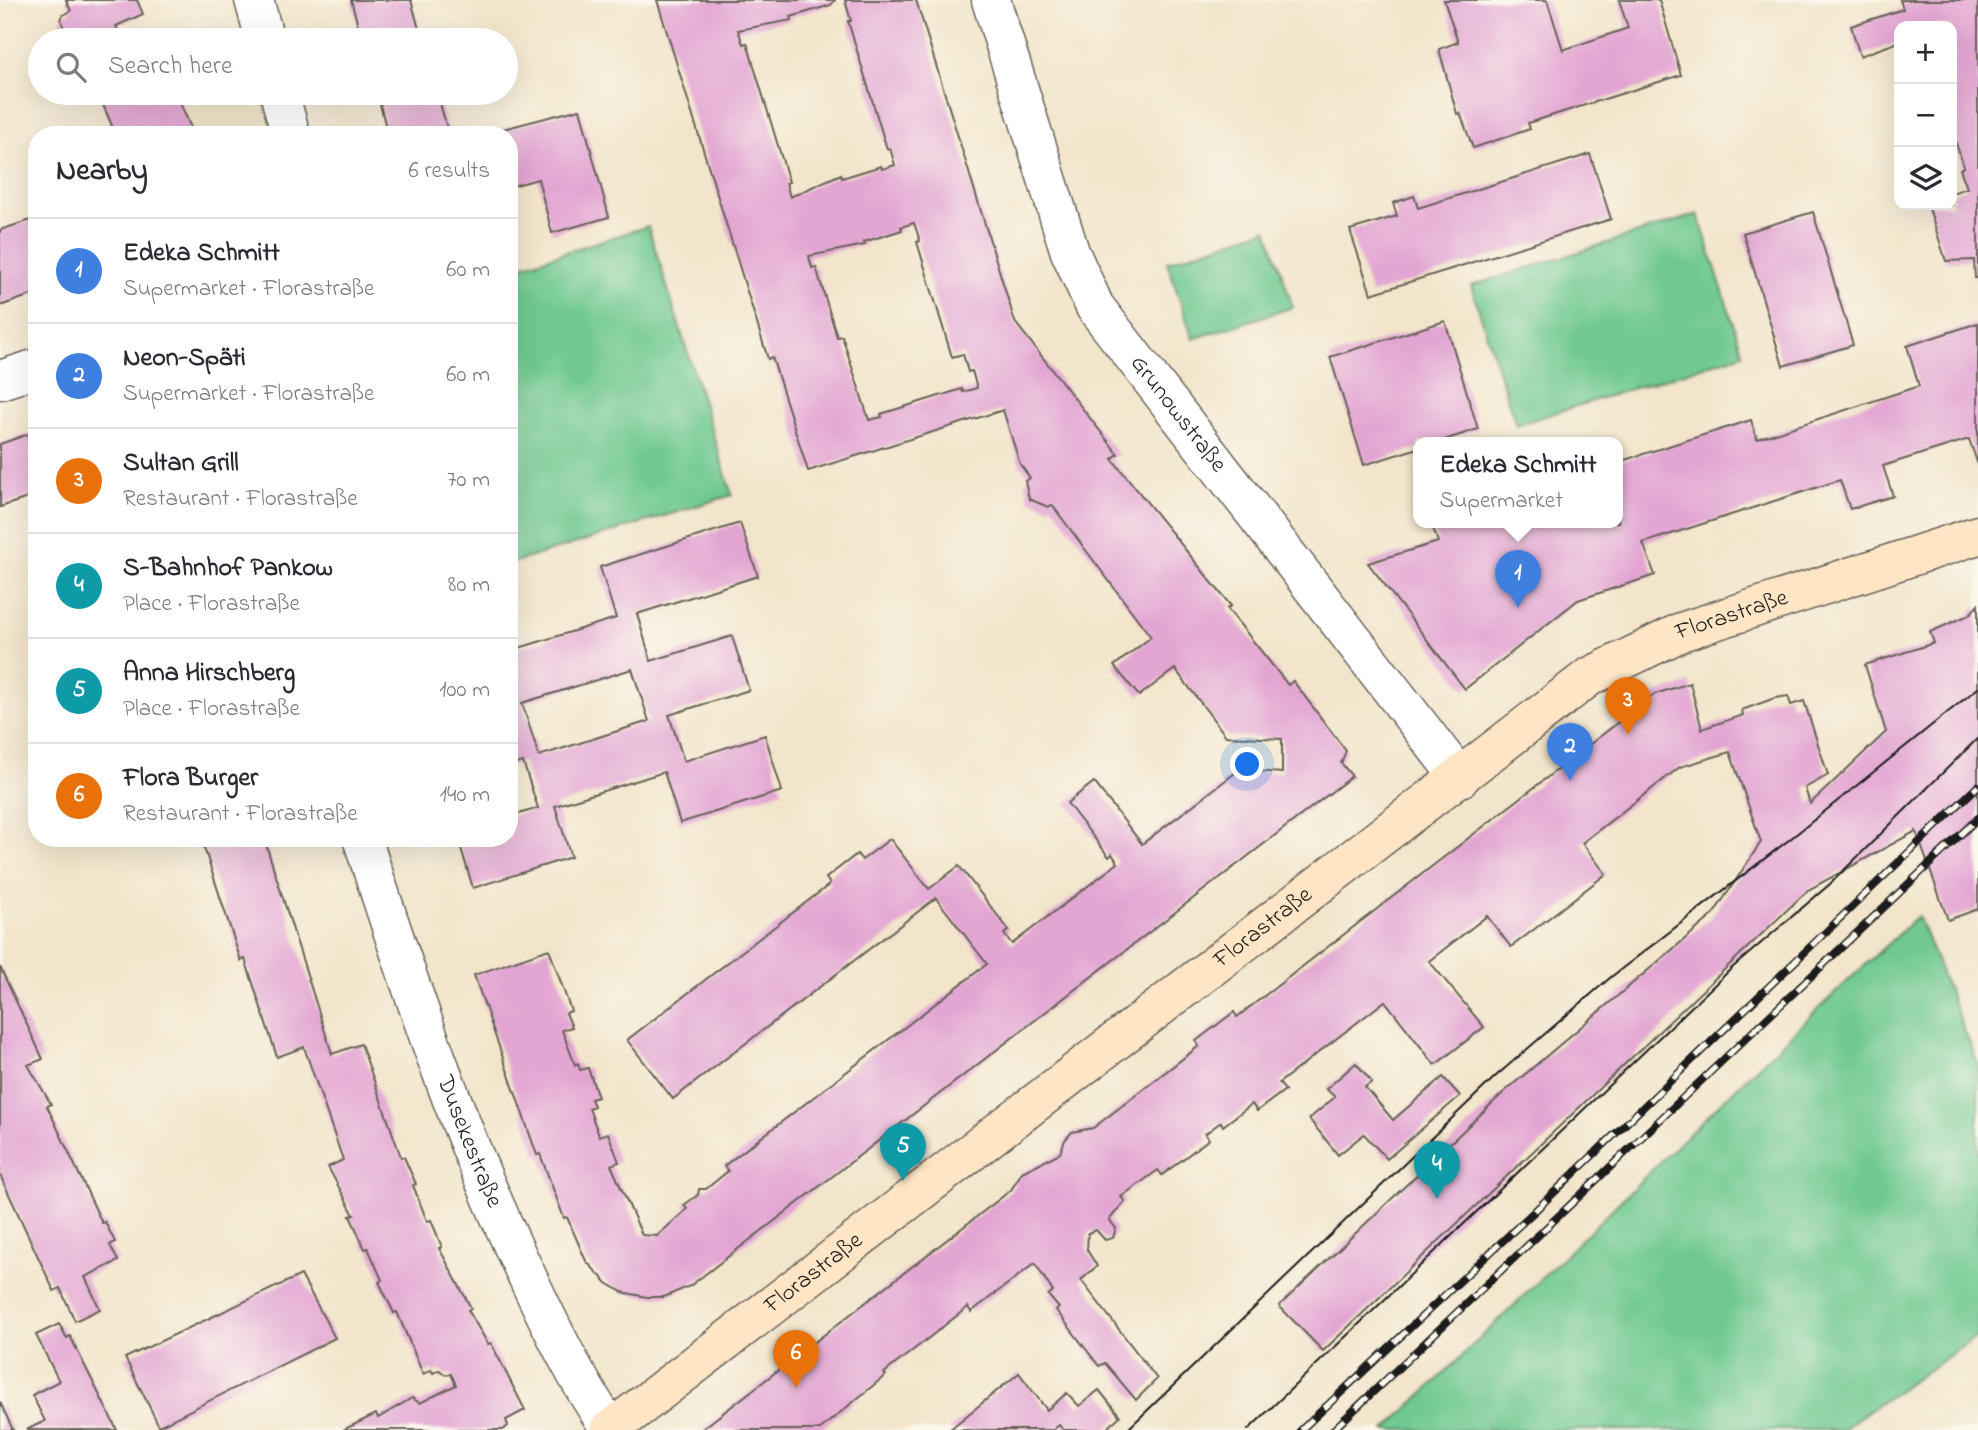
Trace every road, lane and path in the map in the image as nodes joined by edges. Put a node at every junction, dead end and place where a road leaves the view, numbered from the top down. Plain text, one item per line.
1 (254, 0) edge
2 (992, 0) edge
3 (262, 28) edge
4 (282, 105) edge
5 (288, 126) edge
6 (28, 371) edge
7 (0, 380) edge
8 (1978, 535) edge
9 (1460, 778) junction
10 (365, 847) edge
11 (610, 1430) edge

1 - 3 street
2 - 9 street, Grunowstraße
4 - 5 street
6 - 7 street
8 - 9 street, Florastraße
9 - 11 street, Florastraße
10 - 11 street, Dusekestraße

